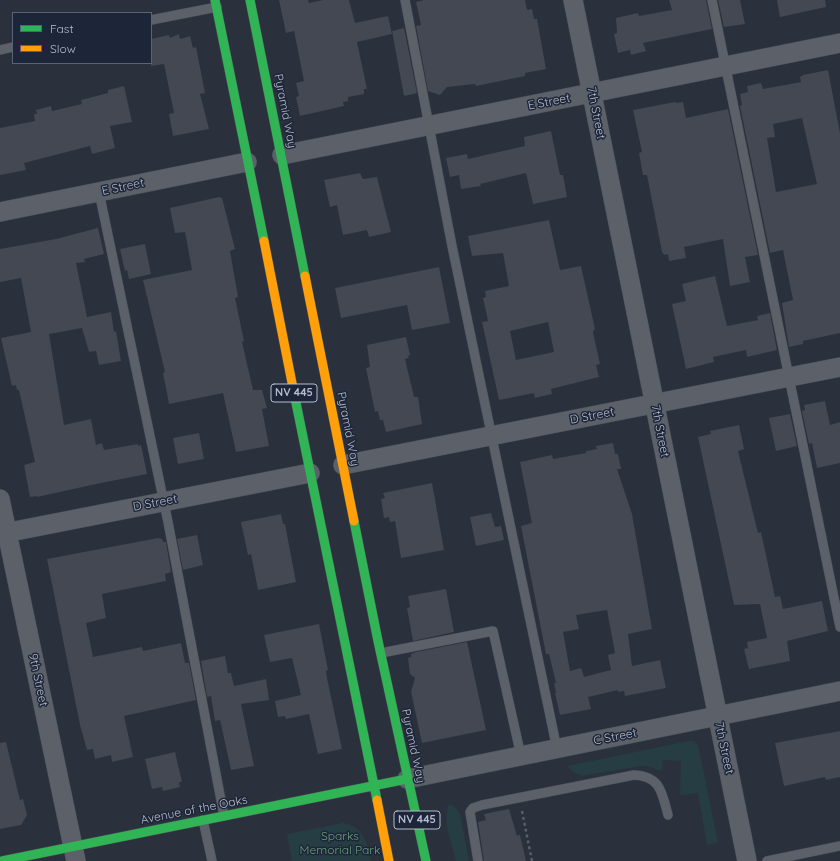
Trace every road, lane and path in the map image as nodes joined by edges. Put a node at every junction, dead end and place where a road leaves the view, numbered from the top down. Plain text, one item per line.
1 (250, 0) edge
2 (405, 0) edge
3 (573, 0) edge
4 (712, 0) edge
5 (216, 4) edge
6 (152, 20) edge
7 (840, 43) edge
8 (12, 47) edge
9 (0, 50) edge
10 (725, 66) junction
11 (592, 93) junction
12 (430, 126) junction
13 (282, 155) junction
14 (247, 162) junction
15 (99, 192) junction
16 (0, 212) edge
17 (840, 367) edge
18 (788, 377) junction
19 (655, 404) junction
20 (491, 436) junction
21 (343, 465) junction
22 (310, 473) junction
23 (0, 499) edge
24 (162, 502) junction
25 (3, 533) edge
26 (840, 628) edge
27 (381, 653) junction
28 (840, 691) edge
29 (717, 716) junction
30 (557, 749) junction
31 (521, 756) junction
32 (399, 781) junction
33 (374, 786) junction
34 (520, 798) junction
35 (668, 814) dead end
36 (224, 816) junction
37 (204, 820) junction
38 (840, 846) edge
39 (74, 854) edge
40 (2, 861) edge
41 (212, 861) edge
42 (389, 861) edge
43 (426, 861) edge
44 (478, 861) edge
45 (532, 861) edge
46 (747, 861) edge
47 (767, 861) edge

1 - 13 main road, Pyramid Way / NV 445
2 - 12 lane
3 - 11 street, 7th Street
4 - 10 lane
5 - 6 lane
5 - 14 main road, NV 445
7 - 10 street, E Street
8 - 9 lane
10 - 11 street, E Street
10 - 18 lane
11 - 12 street, E Street
11 - 19 street, 7th Street
12 - 13 street, E Street
12 - 20 lane
13 - 21 main road, Pyramid Way / NV 445
14 - 15 street, E Street
14 - 22 main road, NV 445
15 - 16 street, E Street
15 - 24 lane
17 - 18 street, D Street
18 - 19 street, D Street
18 - 26 lane
19 - 20 street, D Street
19 - 29 street, 7th Street
20 - 21 street, D Street
20 - 30 lane
21 - 27 main road, Pyramid Way / NV 445
22 - 24 street, D Street
22 - 33 main road, NV 445
23 - 25 street, 9th Street
24 - 25 street, D Street
24 - 36 lane
25 - 39 street, 9th Street
27 - 31 lane
27 - 32 main road, Pyramid Way / NV 445
28 - 29 street, C Street
29 - 30 street, C Street
29 - 46 street, 7th Street
30 - 31 street, C Street
31 - 32 street, C Street
32 - 33 main road, Avenue of the Oaks
32 - 43 main road, Pyramid Way / NV 445
33 - 36 main road, Avenue of the Oaks
33 - 42 main road, NV 445
34 - 35 lane
34 - 44 lane
34 - 45 path
36 - 37 main road, Avenue of the Oaks
37 - 39 main road, Avenue of the Oaks
37 - 41 lane
38 - 47 lane
39 - 40 main road, Avenue of the Oaks

